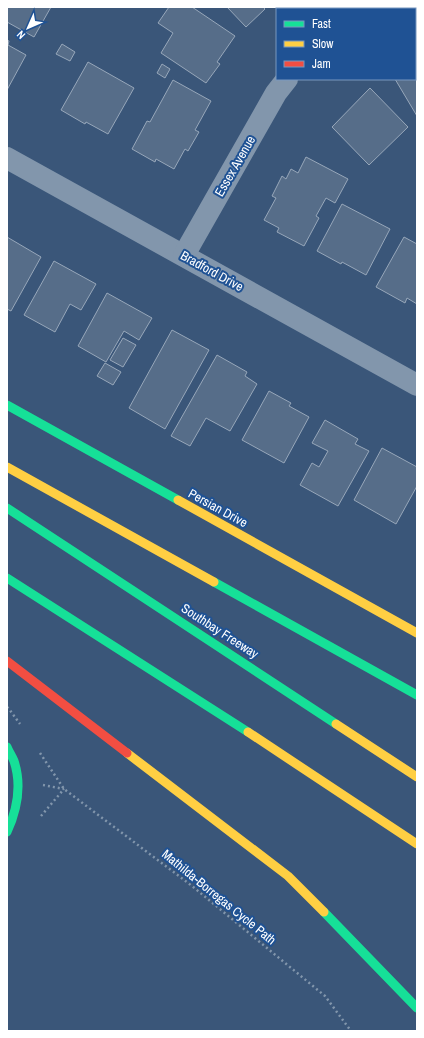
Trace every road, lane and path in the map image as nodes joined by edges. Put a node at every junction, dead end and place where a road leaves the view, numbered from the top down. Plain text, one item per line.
1 (286, 80) edge
2 (7, 158) edge
3 (184, 255) junction
4 (417, 385) edge
5 (7, 405) edge
6 (7, 467) edge
7 (7, 508) edge
8 (7, 578) edge
9 (417, 633) edge
10 (7, 661) edge
11 (417, 695) edge
12 (7, 747) edge
13 (417, 777) edge
14 (37, 784) dead end
15 (7, 832) edge
16 (417, 844) edge
17 (417, 1008) edge
18 (351, 1031) edge

1 - 3 street, Essex Avenue
2 - 3 street, Bradford Drive
3 - 4 street, Bradford Drive
5 - 9 main road, Persian Drive
6 - 11 main road
7 - 13 main road, Southbay Freeway
8 - 16 main road
10 - 17 main road
12 - 15 main road
14 - 18 path, Mathilda-Borregas Cycle Path

